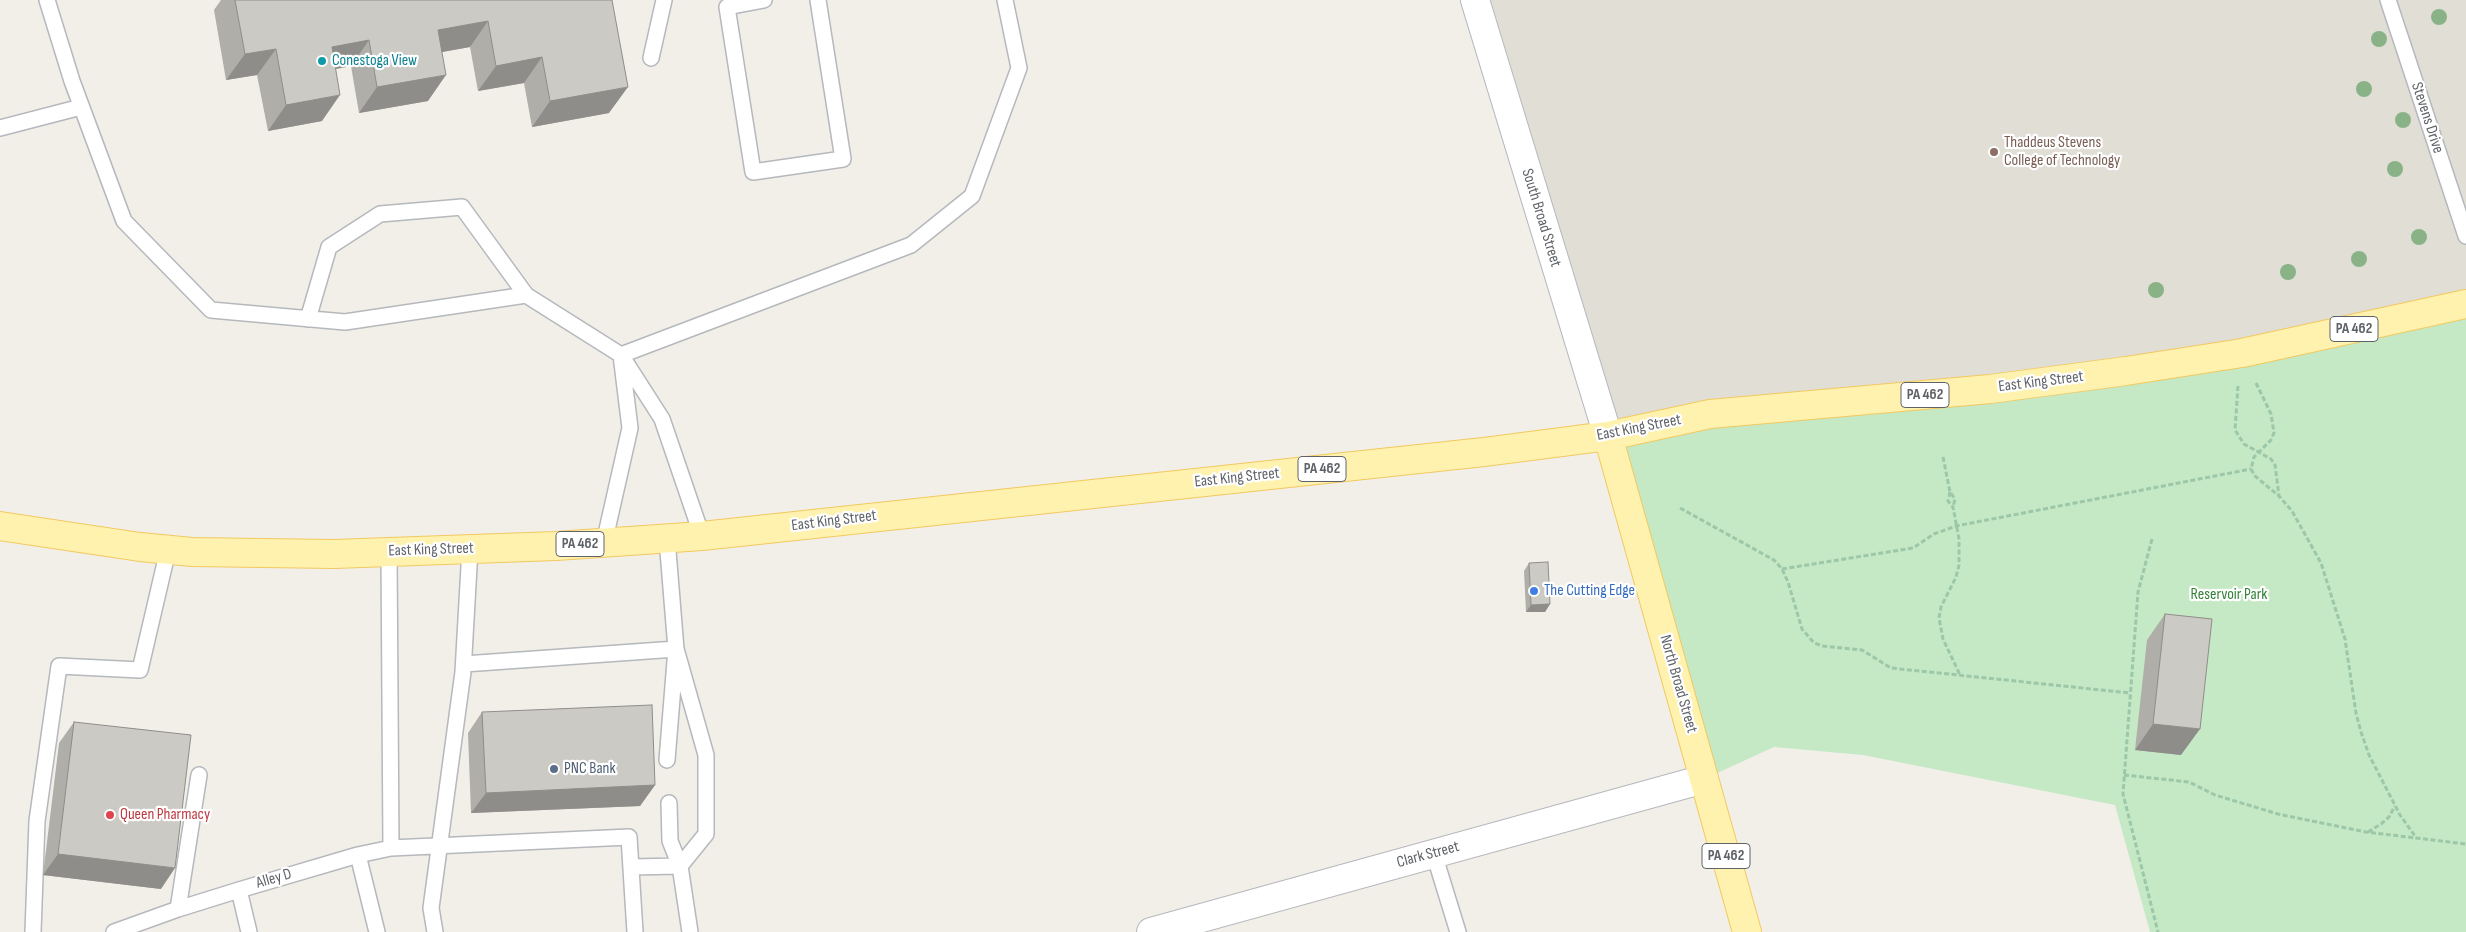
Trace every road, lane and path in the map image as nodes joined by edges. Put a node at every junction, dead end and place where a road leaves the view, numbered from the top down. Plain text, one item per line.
1 (46, 0) edge
2 (664, 0) edge
3 (764, 0) edge
4 (818, 0) edge
5 (1005, 0) edge
6 (1475, 0) edge
7 (2388, 0) edge
8 (651, 58) dead end
9 (81, 106) junction
10 (0, 128) edge
11 (2466, 236) edge
12 (526, 295) junction
13 (2466, 304) edge
14 (308, 319) junction
15 (2242, 353) junction
16 (620, 356) junction
17 (1608, 436) junction
18 (2260, 451) junction
19 (1943, 457) dead end
20 (2251, 469) junction
21 (1950, 492) junction
22 (2279, 496) junction
23 (1952, 507) junction
24 (1680, 508) dead end
25 (0, 526) edge
26 (1956, 526) junction
27 (702, 536) junction
28 (667, 539) junction
29 (2152, 539) dead end
30 (604, 543) junction
31 (470, 549) junction
32 (168, 550) junction
33 (389, 552) junction
34 (1782, 569) junction
35 (676, 649) junction
36 (464, 664) junction
37 (1960, 675) junction
38 (2130, 693) junction
39 (667, 760) dead end
40 (199, 775) dead end
41 (2124, 775) junction
42 (1704, 779) junction
43 (670, 803) dead end
44 (2395, 805) junction
45 (2366, 832) junction
46 (2417, 838) junction
47 (2466, 844) edge
48 (438, 846) junction
49 (391, 848) junction
50 (1434, 854) junction
51 (358, 855) junction
52 (680, 866) junction
53 (631, 867) junction
54 (239, 890) junction
55 (178, 909) junction
56 (32, 932) edge
57 (114, 932) edge
58 (249, 932) edge
59 (377, 932) edge
60 (435, 932) edge
61 (635, 932) edge
62 (690, 932) edge
63 (1151, 932) edge
64 (1458, 932) edge
65 (1747, 932) edge
66 (2158, 932) edge

1 - 9 lane
2 - 8 lane
3 - 4 lane
5 - 16 lane
6 - 17 street, South Broad Street
7 - 11 lane, Stevens Drive
9 - 10 lane
9 - 14 lane
12 - 14 lane
12 - 14 lane
12 - 16 lane
13 - 15 main road, East King Street / PA 462
15 - 17 main road, East King Street / PA 462
15 - 18 path
15 - 18 path
16 - 27 lane
16 - 30 lane
17 - 27 main road, East King Street / PA 462
17 - 42 main road, North Broad Street / PA 462
18 - 20 path
18 - 22 path
19 - 21 path
20 - 22 path
20 - 26 path
21 - 23 path
21 - 23 path
22 - 44 path
23 - 26 path
24 - 34 path
25 - 32 main road, East King Street / PA 462
26 - 34 path
26 - 37 path
27 - 28 main road, East King Street / PA 462
28 - 30 main road, East King Street / PA 462
28 - 35 lane
29 - 38 path
30 - 31 main road, East King Street / PA 462
31 - 33 main road, East King Street / PA 462
31 - 36 lane
32 - 33 main road, East King Street / PA 462
32 - 56 lane
33 - 49 lane
34 - 37 path
35 - 36 lane
35 - 39 lane
35 - 52 lane
36 - 48 lane
37 - 38 path
38 - 41 path
40 - 55 lane
41 - 45 path
41 - 66 path
42 - 50 street, Clark Street
42 - 65 main road, North Broad Street / PA 462
43 - 52 lane
44 - 45 path
44 - 46 path
45 - 46 path
46 - 47 path
48 - 49 lane, Alley D
48 - 53 lane, Alley D
48 - 60 lane
49 - 51 lane, Alley D
50 - 63 street, Clark Street
50 - 64 lane
51 - 54 lane, Alley D
51 - 59 lane
52 - 53 lane
52 - 62 lane
53 - 61 lane
54 - 55 lane, Alley D
54 - 58 lane
55 - 57 lane, Alley D

